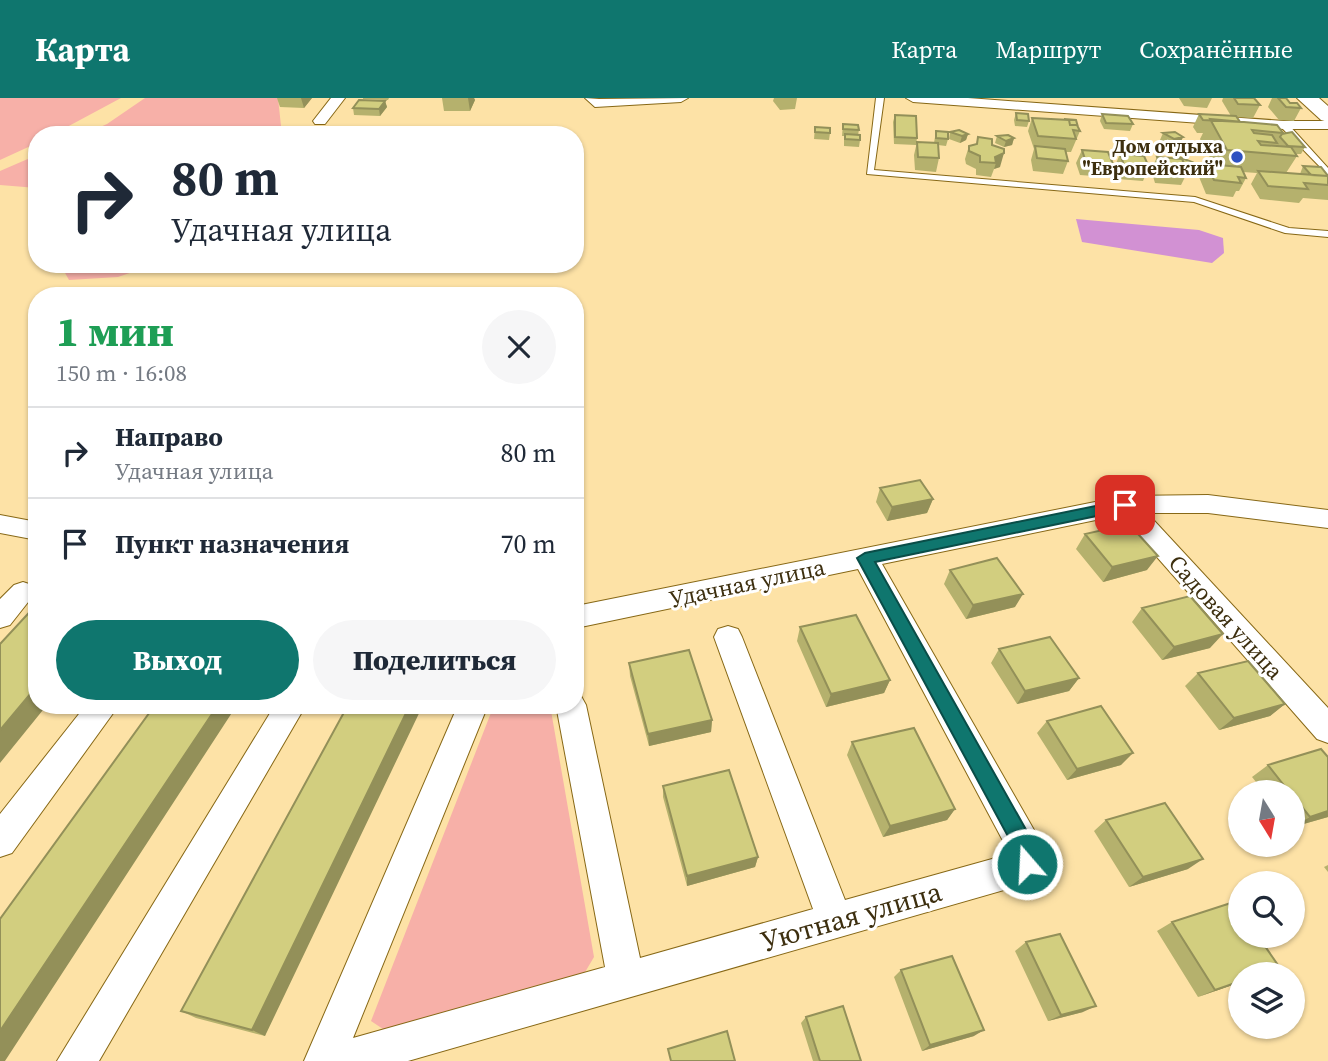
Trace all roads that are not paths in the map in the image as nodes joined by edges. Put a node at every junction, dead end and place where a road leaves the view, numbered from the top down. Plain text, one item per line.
1 (338, 98) edge
2 (681, 98) edge
3 (880, 98) edge
4 (913, 98) edge
5 (1307, 98) edge
6 (594, 101) edge
7 (1006, 101) edge
8 (1328, 116) edge
9 (320, 121) dead end
10 (1284, 125) junction
11 (1328, 125) edge
12 (1328, 173) edge
13 (1328, 234) edge
14 (1125, 505) junction
15 (1328, 519) edge
16 (0, 524) edge
17 (28, 529) edge
18 (865, 558) junction
19 (23, 592) dead end
20 (584, 615) edge
21 (0, 617) edge
22 (728, 637) dead end
23 (97, 714) edge
24 (286, 714) edge
25 (469, 714) edge
26 (573, 714) edge
27 (1328, 729) edge
28 (0, 841) edge
29 (835, 921) junction
30 (626, 980) junction
31 (77, 1061) edge
32 (324, 1061) edge
33 (340, 1061) edge

1 - 9 street
2 - 6 street
3 - 13 lane
4 - 7 street
5 - 8 main road
7 - 10 street
10 - 11 street
10 - 12 lane
14 - 15 street, Удачная улица
14 - 18 street, Удачная улица
14 - 27 street, Садовая улица
16 - 17 street
18 - 20 street, Удачная улица
18 - 29 street, Уютная улица
19 - 21 street
22 - 29 street
23 - 28 street
24 - 31 street
25 - 32 street
26 - 30 street
29 - 30 street, Уютная улица
30 - 33 street, Уютная улица

